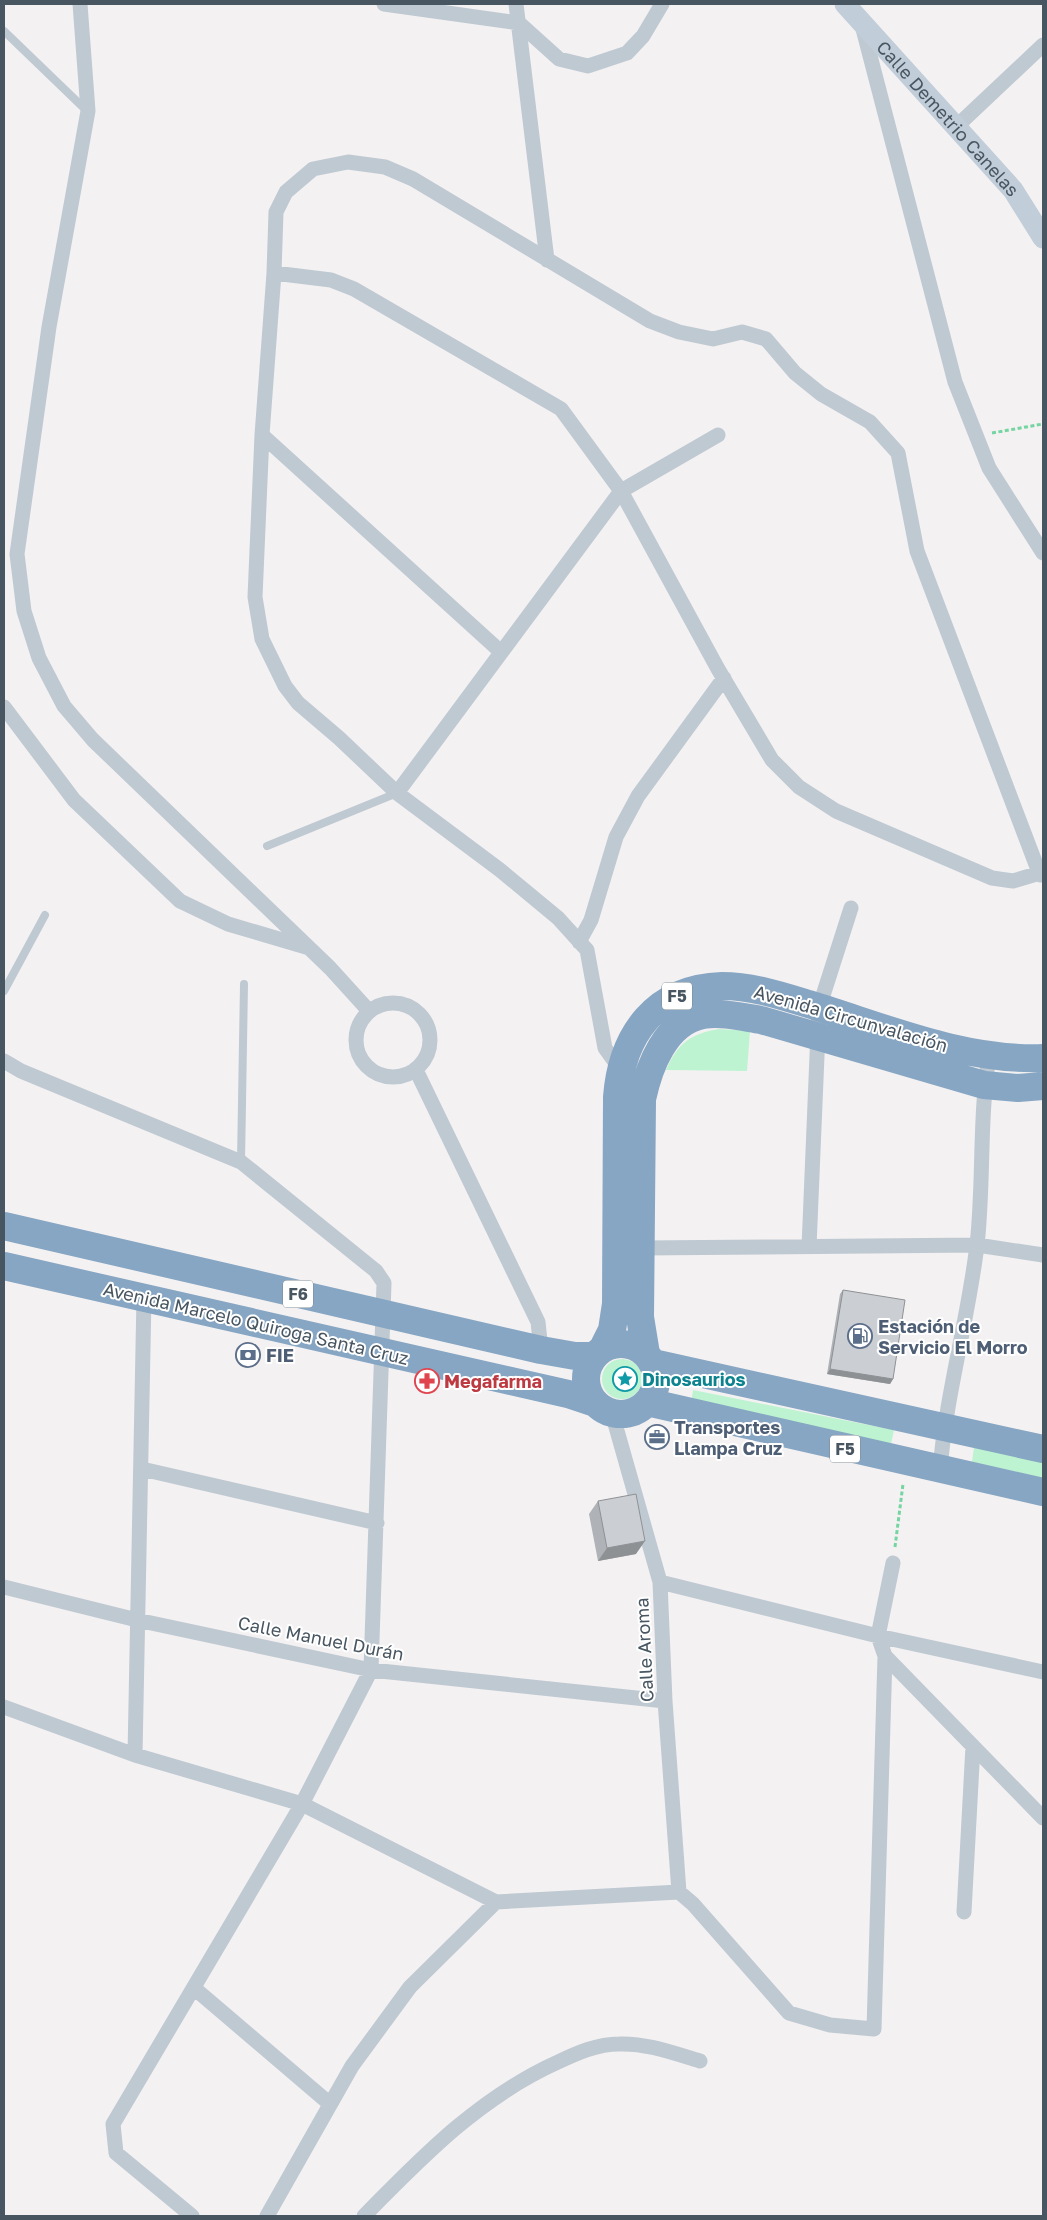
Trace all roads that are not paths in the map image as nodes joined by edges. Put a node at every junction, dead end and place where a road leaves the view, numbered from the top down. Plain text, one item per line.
1 (80, 4) edge
2 (384, 4) edge
3 (516, 4) edge
4 (662, 4) edge
5 (845, 4) edge
6 (861, 21) junction
7 (519, 23) junction
8 (4, 31) edge
9 (1043, 45) edge
10 (88, 111) junction
11 (957, 126) junction
12 (1043, 238) edge
13 (547, 260) junction
14 (274, 273) junction
15 (262, 435) junction
16 (718, 435) dead end
17 (621, 491) junction
18 (1043, 552) edge
19 (501, 652) junction
20 (724, 678) junction
21 (4, 707) edge
22 (397, 793) junction
23 (267, 846) dead end
24 (1042, 874) edge
25 (851, 908) dead end
26 (46, 914) dead end
27 (579, 942) junction
28 (310, 948) junction
29 (244, 984) dead end
30 (4, 990) edge
31 (819, 1008) junction
32 (369, 1011) junction
33 (818, 1037) junction
34 (989, 1057) junction
35 (1043, 1058) edge
36 (4, 1061) edge
37 (620, 1069) junction
38 (416, 1070) junction
39 (984, 1085) junction
40 (1043, 1086) edge
41 (629, 1098) junction
42 (241, 1162) junction
43 (4, 1226) edge
44 (977, 1246) junction
45 (809, 1247) junction
46 (641, 1248) junction
47 (1043, 1254) edge
48 (4, 1266) edge
49 (144, 1297) junction
50 (384, 1314) junction
51 (541, 1350) junction
52 (383, 1352) junction
53 (598, 1352) junction
54 (649, 1359) junction
55 (647, 1402) junction
56 (603, 1408) junction
57 (944, 1427) junction
58 (1043, 1449) edge
59 (142, 1469) junction
60 (940, 1470) junction
61 (1043, 1492) edge
62 (377, 1523) junction
63 (893, 1563) road end
64 (660, 1582) junction
65 (4, 1587) edge
66 (137, 1620) junction
67 (878, 1636) junction
68 (884, 1656) junction
69 (371, 1670) junction
70 (1043, 1672) edge
71 (665, 1701) junction
72 (4, 1708) edge
73 (973, 1746) junction
74 (135, 1755) junction
75 (302, 1804) junction
76 (1043, 1818) edge
77 (679, 1892) junction
78 (496, 1902) junction
79 (964, 1912) dead end
80 (194, 1988) junction
81 (700, 2061) dead end
82 (330, 2104) junction
83 (192, 2216) edge
84 (268, 2216) edge
85 (364, 2216) edge

1 - 10 street
2 - 7 street
3 - 7 street
4 - 7 street
5 - 6 street, Calle Demetrio Canelas
6 - 11 street, Calle Demetrio Canelas
6 - 18 street
7 - 13 street
8 - 10 lane
9 - 11 street
10 - 28 street
11 - 12 street, Calle Demetrio Canelas
13 - 14 street
13 - 24 street
14 - 15 street
14 - 17 street
15 - 19 street
15 - 22 street
16 - 17 street
17 - 19 street
17 - 20 street
19 - 22 street
20 - 24 street
20 - 27 street
21 - 28 street
22 - 23 lane
22 - 27 street
25 - 31 street
26 - 30 lane
27 - 37 street
28 - 32 street
29 - 42 lane
31 - 33 street
31 - 34 highway, Avenida Circunvalación / F5
31 - 37 highway, Avenida Circunvalación / F5
32 - 38 street
32 - 38 street
33 - 39 highway, Avenida Circunvalación / F5
33 - 41 highway, Avenida Circunvalación / F5
33 - 45 street
34 - 35 highway, Avenida Circunvalación / F5
34 - 39 street
36 - 42 street
37 - 41 highway, Avenida Circunvalación / F5
38 - 51 street
39 - 40 highway, Avenida Circunvalación / F5
39 - 44 street
41 - 46 highway, Avenida Circunvalación / F5
41 - 53 highway, Avenida Circunvalación / F5
42 - 50 street
43 - 50 highway, F6
44 - 45 street
44 - 47 street
44 - 57 street
45 - 46 street
46 - 54 highway, Avenida Circunvalación / F5
48 - 49 highway, Avenida Marcelo Quiroga Santa Cruz / F6
49 - 52 highway, Avenida Marcelo Quiroga Santa Cruz / F6
49 - 59 street
50 - 51 highway, F6
50 - 52 street
51 - 53 highway, F6
52 - 56 highway, Avenida Marcelo Quiroga Santa Cruz / F6
52 - 62 street
53 - 54 highway, F5
53 - 56 highway, F5
54 - 55 highway, F5
54 - 57 highway, F5
55 - 56 highway
55 - 60 highway, F5
56 - 64 street, Calle Aroma
57 - 58 highway, F5
57 - 60 street
59 - 62 street
59 - 66 street
60 - 61 highway, F5
62 - 69 street
63 - 67 street
64 - 67 street
64 - 71 street, Calle Aroma
65 - 66 street, Calle Manuel Durán
66 - 69 street, Calle Manuel Durán
66 - 74 street
67 - 68 street
67 - 70 street
68 - 73 street
68 - 77 street
69 - 71 street, Calle Manuel Durán
69 - 75 street
71 - 77 street, Calle Aroma
72 - 74 street
73 - 76 street
73 - 79 street
74 - 75 street
75 - 78 street
75 - 80 street
77 - 78 street
78 - 82 street
80 - 82 street
80 - 83 street
81 - 85 street
82 - 84 street

